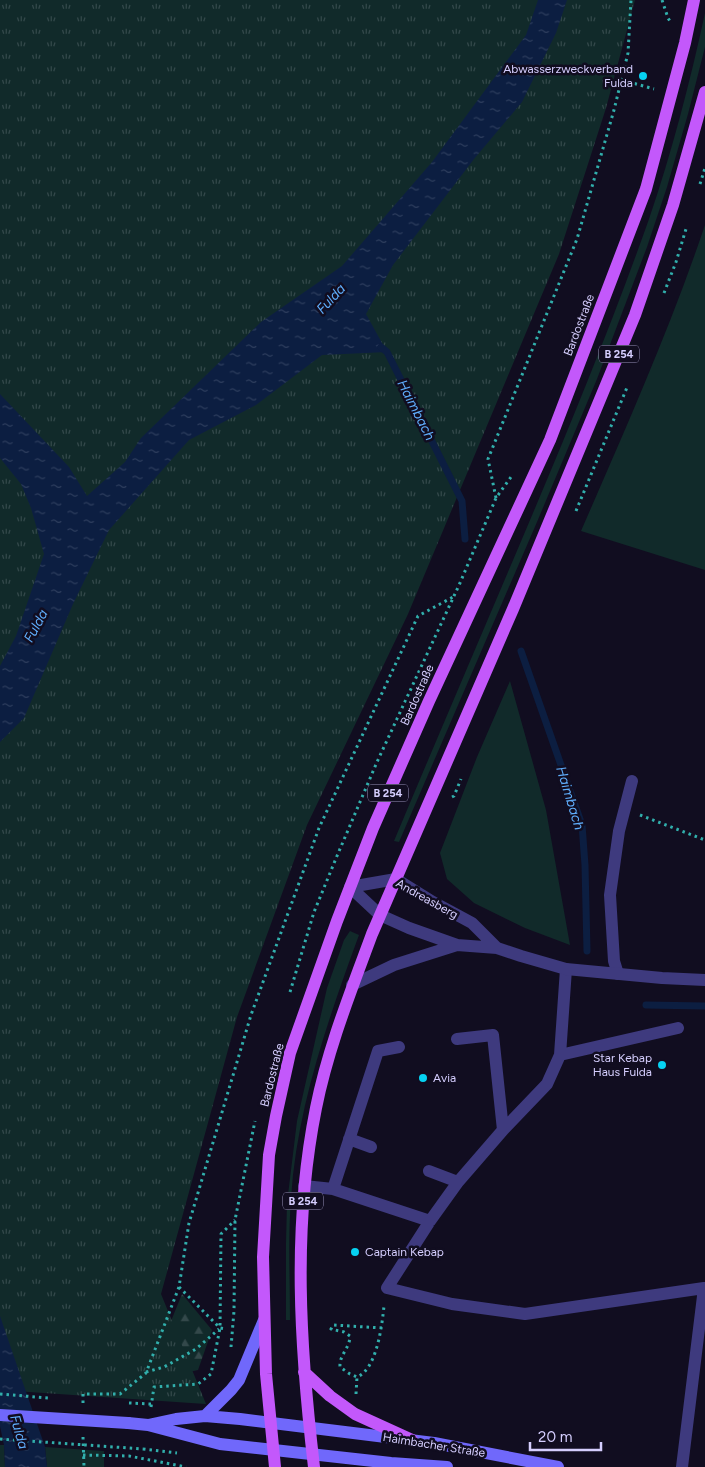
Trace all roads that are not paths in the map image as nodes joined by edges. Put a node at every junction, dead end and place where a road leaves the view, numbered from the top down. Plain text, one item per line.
1 (694, 0) edge
2 (705, 92) edge
3 (632, 781) dead end
4 (396, 879) junction
5 (350, 887) junction
6 (380, 915) junction
7 (458, 945) junction
8 (498, 948) junction
9 (566, 969) junction
10 (618, 974) junction
11 (705, 980) edge
12 (352, 985) junction
13 (678, 1028) dead end
14 (457, 1039) dead end
15 (399, 1047) dead end
16 (560, 1055) junction
17 (503, 1130) junction
18 (349, 1139) junction
19 (371, 1148) dead end
20 (429, 1170) dead end
21 (458, 1182) junction
22 (304, 1186) junction
23 (333, 1188) junction
24 (430, 1220) junction
25 (264, 1320) junction
26 (304, 1372) junction
27 (0, 1415) edge
28 (205, 1416) junction
29 (270, 1423) junction
30 (148, 1425) junction
31 (310, 1428) junction
32 (412, 1440) junction
33 (272, 1450) junction
34 (314, 1461) edge
35 (388, 1465) edge
36 (275, 1467) edge
37 (447, 1467) edge
38 (558, 1467) edge
39 (682, 1467) edge

1 - 5 main road, Bardostraße / B 254
2 - 4 main road, B 254
3 - 10 street
4 - 5 street, Andreasberg
4 - 6 main road, B 254
4 - 8 street, Andreasberg
5 - 6 street, Andreasberg
5 - 25 main road, Bardostraße / B 254
6 - 7 street, Andreasberg
6 - 12 main road, B 254
7 - 8 street, Andreasberg
7 - 12 street, Andreasberg
8 - 9 street, Andreasberg
9 - 10 street, Andreasberg
9 - 16 street
10 - 11 street, Andreasberg
12 - 22 main road, B 254
13 - 16 street
14 - 17 street
15 - 18 street
16 - 17 street
17 - 21 street
18 - 19 street
18 - 23 street
20 - 21 street
21 - 24 street
22 - 23 street
22 - 26 main road, B 254
23 - 24 street
24 - 39 street
25 - 28 main road
25 - 29 main road, Bardostraße / B 254
26 - 31 main road, B 254
26 - 32 main road
27 - 30 main road, bridge
28 - 29 main road, Haimbacher Straße
28 - 30 main road, Haimbacher Straße
29 - 31 main road, Haimbacher Straße
29 - 33 main road, Bardostraße
30 - 33 main road, Haimbacher Straße
31 - 32 main road, Haimbacher Straße
31 - 34 main road, B 254
32 - 38 main road, Haimbacher Straße
33 - 34 main road, Haimbacher Straße
33 - 36 main road, Bardostraße
34 - 35 main road, Haimbacher Straße
35 - 37 main road, Haimbacher Straße

